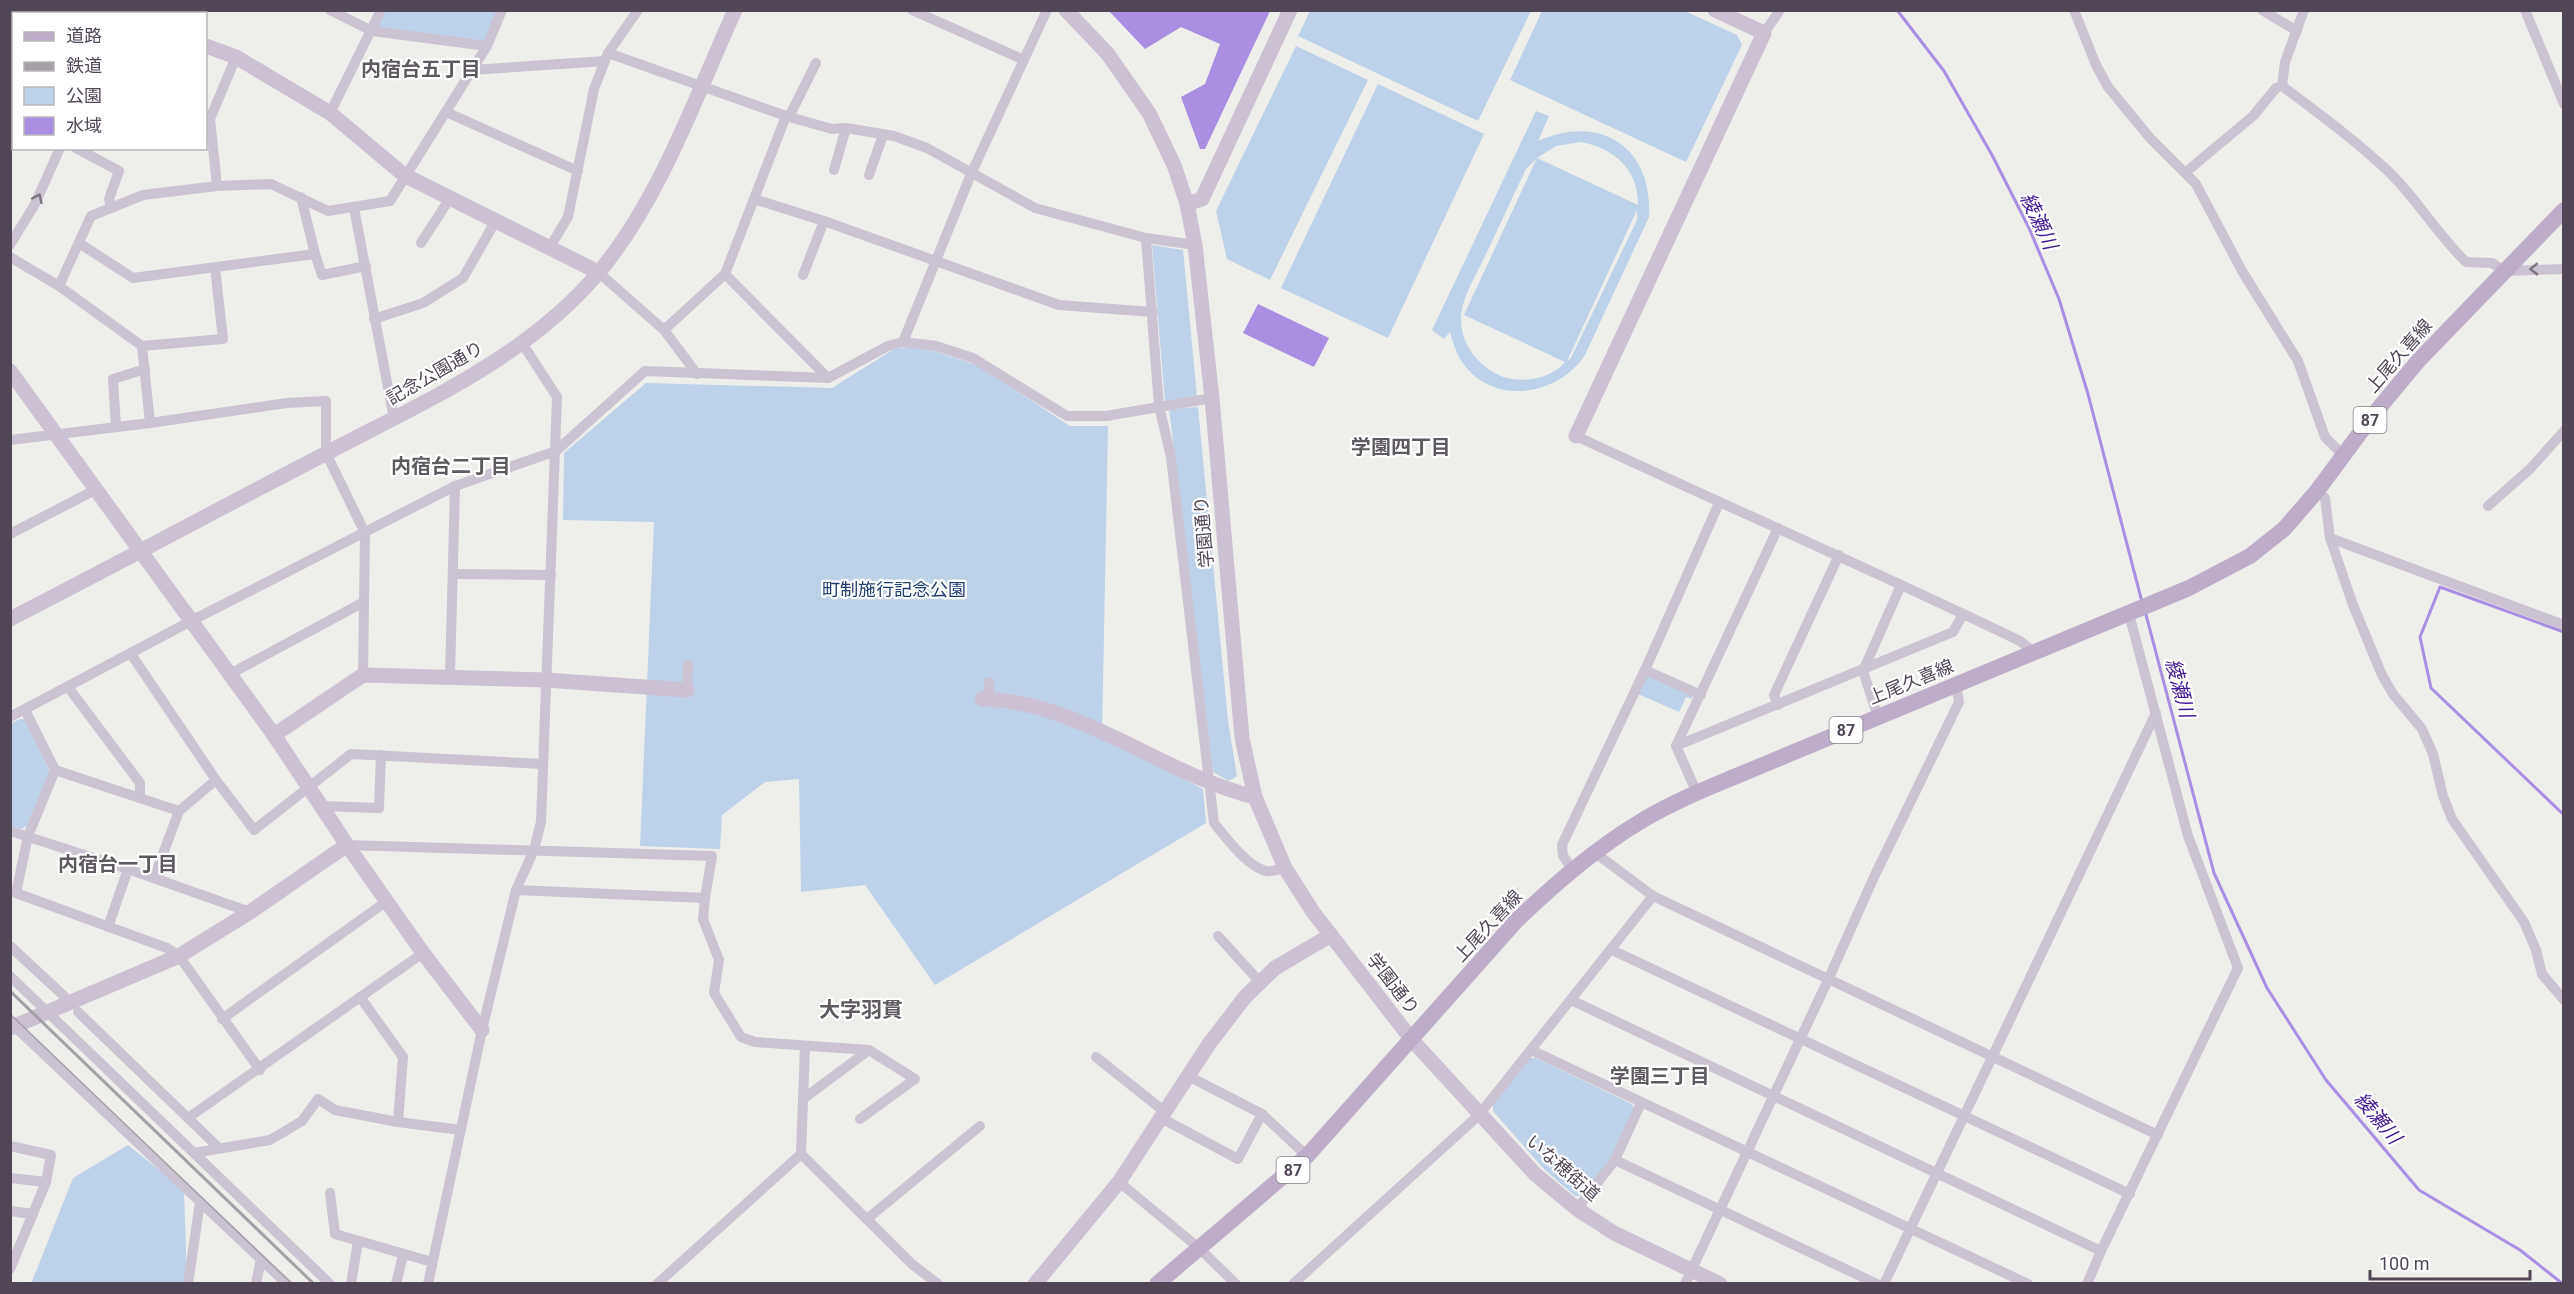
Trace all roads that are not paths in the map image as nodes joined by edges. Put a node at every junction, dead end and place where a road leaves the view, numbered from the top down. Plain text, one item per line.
1 (114, 10) edge
2 (330, 10) edge
3 (381, 10) edge
4 (502, 10) edge
5 (638, 10) edge
6 (735, 10) edge
7 (912, 10) edge
8 (1047, 10) edge
9 (1066, 10) edge
10 (1290, 10) edge
11 (1715, 10) edge
12 (1780, 10) edge
13 (2074, 10) edge
14 (2262, 10) edge
15 (2304, 10) edge
16 (2525, 10) edge
17 (125, 12) edge
18 (372, 31) junction
19 (2297, 31) junction
20 (1764, 33) junction
21 (207, 46) edge
22 (487, 46) junction
23 (236, 57) junction
24 (606, 57) junction
25 (1024, 60) junction
26 (816, 63) dead end
27 (472, 70) junction
28 (701, 85) junction
29 (2282, 86) junction
30 (2564, 104) edge
31 (446, 112) junction
32 (330, 113) junction
33 (788, 116) junction
34 (208, 119) edge
35 (846, 128) junction
36 (883, 135) junction
37 (59, 150) edge
38 (80, 150) edge
39 (834, 170) dead end
40 (579, 171) junction
41 (2186, 172) junction
42 (971, 174) junction
43 (869, 175) dead end
44 (404, 176) junction
45 (217, 186) junction
46 (301, 197) junction
47 (450, 198) junction
48 (754, 199) junction
49 (1187, 204) junction
50 (111, 208) junction
51 (354, 208) junction
52 (2564, 210) edge
53 (824, 221) junction
54 (495, 222) junction
55 (1146, 238) junction
56 (79, 243) junction
57 (421, 243) dead end
58 (10, 245) edge
59 (1195, 245) junction
60 (550, 247) junction
61 (315, 254) junction
62 (10, 257) edge
63 (936, 260) junction
64 (366, 266) junction
65 (214, 268) junction
66 (2564, 269) edge
67 (2504, 271) junction
68 (598, 272) junction
69 (725, 274) junction
70 (803, 274) dead end
71 (59, 286) junction
72 (1153, 312) junction
73 (374, 319) junction
74 (664, 330) junction
75 (903, 342) junction
76 (522, 344) junction
77 (142, 346) junction
78 (145, 369) junction
79 (10, 371) edge
80 (697, 374) junction
81 (828, 378) junction
82 (1212, 398) junction
83 (1159, 406) junction
84 (394, 419) junction
85 (150, 423) junction
86 (116, 427) junction
87 (2564, 431) edge
88 (58, 435) junction
89 (1576, 436) joint
90 (10, 440) edge
91 (556, 450) junction
92 (326, 453) junction
93 (2344, 456) junction
94 (455, 486) junction
95 (96, 490) junction
96 (2317, 491) junction
97 (1719, 503) junction
98 (2488, 506) dead end
99 (1779, 528) junction
100 (365, 533) junction
101 (10, 534) edge
102 (2330, 538) junction
103 (141, 552) junction
104 (1839, 555) junction
105 (454, 574) junction
106 (551, 575) junction
107 (1901, 585) junction
108 (364, 602) junction
109 (2130, 613) junction
110 (1963, 614) junction
111 (10, 619) edge
112 (191, 621) junction
113 (2564, 625) edge
114 (2034, 652) junction
115 (131, 654) junction
116 (688, 665) dead end
117 (1645, 670) junction
118 (1863, 671) junction
119 (230, 674) junction
120 (363, 675) junction
121 (450, 677) junction
122 (546, 680) junction
123 (989, 682) dead end
124 (1956, 685) junction
125 (68, 687) junction
126 (687, 690) joint
127 (1701, 695) junction
128 (985, 699) joint
129 (1778, 705) junction
130 (25, 710) junction
131 (2156, 713) junction
132 (10, 717) edge
133 (1878, 717) junction
134 (274, 735) junction
135 (1676, 746) junction
136 (381, 755) junction
137 (543, 764) junction
138 (55, 770) junction
139 (216, 780) junction
140 (1209, 783) junction
141 (310, 787) junction
142 (1697, 793) junction
143 (1255, 797) junction
144 (140, 798) junction
145 (322, 806) junction
146 (179, 811) junction
147 (10, 831) edge
148 (28, 837) junction
149 (347, 845) junction
150 (534, 850) junction
151 (1594, 852) junction
152 (1285, 868) junction
153 (128, 869) junction
154 (1573, 870) junction
155 (154, 878) junction
156 (516, 890) junction
157 (1653, 896) junction
158 (705, 898) junction
159 (387, 901) junction
160 (250, 912) junction
161 (108, 927) junction
162 (1331, 935) junction
163 (1218, 936) dead end
164 (10, 946) edge
165 (1611, 950) junction
166 (423, 953) junction
167 (179, 956) junction
168 (27, 962) junction
169 (11, 976) edge
170 (1828, 980) junction
171 (1259, 981) junction
172 (64, 996) dead end
173 (360, 997) junction
174 (1571, 1000) junction
175 (2564, 1000) edge
176 (47, 1012) junction
177 (78, 1012) dead end
178 (222, 1018) junction
179 (12, 1026) edge
180 (482, 1030) junction
181 (107, 1040) junction
182 (1412, 1040) junction
183 (1799, 1040) junction
184 (805, 1046) junction
185 (869, 1050) junction
186 (1531, 1050) junction
187 (91, 1054) junction
188 (1992, 1055) junction
189 (1096, 1058) dead end
190 (260, 1070) junction
191 (1188, 1076) junction
192 (1773, 1096) junction
193 (803, 1099) junction
194 (1641, 1103) junction
195 (1262, 1114) junction
196 (1479, 1114) junction
197 (1163, 1115) junction
198 (1963, 1116) junction
199 (188, 1118) junction
200 (860, 1119) dead end
201 (398, 1122) junction
202 (980, 1126) dead end
203 (461, 1130) junction
204 (2158, 1135) junction
205 (10, 1146) edge
206 (219, 1148) junction
207 (194, 1153) junction
208 (1747, 1153) junction
209 (801, 1154) junction
210 (1307, 1156) junction
211 (1615, 1160) junction
212 (1935, 1172) junction
213 (10, 1178) edge
214 (46, 1182) junction
215 (1119, 1182) junction
216 (330, 1193) dead end
217 (2130, 1194) junction
218 (200, 1202) junction
219 (1720, 1208) junction
220 (1577, 1209) junction
221 (10, 1211) edge
222 (33, 1214) junction
223 (867, 1219) junction
224 (1909, 1228) junction
225 (358, 1241) junction
226 (16, 1244) edge
227 (1199, 1248) junction
228 (2101, 1251) junction
229 (403, 1255) junction
230 (261, 1259) junction
231 (432, 1262) junction
232 (10, 1269) edge
233 (1688, 1277) edge
234 (188, 1284) edge
235 (256, 1284) edge
236 (287, 1284) edge
237 (330, 1284) edge
238 (351, 1284) edge
239 (396, 1284) edge
240 (428, 1284) edge
241 (657, 1284) edge
242 (938, 1284) edge
243 (1035, 1284) edge
244 (1157, 1284) edge
245 (1236, 1284) edge
246 (1293, 1284) edge
247 (1720, 1284) edge
248 (1877, 1284) edge
249 (1884, 1284) edge
250 (2028, 1284) edge
251 (2087, 1284) edge

1 - 17 street
2 - 18 street
3 - 18 street
4 - 22 street
5 - 24 street
6 - 28 street, 記念公園通り
7 - 25 street
8 - 25 street
9 - 49 street, 学園通り
10 - 49 street
11 - 20 street
12 - 20 street
13 - 41 street
14 - 19 street
15 - 19 street
16 - 30 street
18 - 22 street
18 - 32 street
19 - 29 street
20 - 89 street
21 - 23 street
22 - 27 street
23 - 32 street
23 - 34 street
24 - 27 street
24 - 28 street
24 - 40 street
25 - 42 street
26 - 33 street
27 - 31 street
28 - 33 street
28 - 68 street, 記念公園通り
29 - 41 street
29 - 67 street
31 - 40 street
31 - 44 street
32 - 44 street
33 - 35 street
33 - 48 street
34 - 45 street
35 - 36 street
35 - 39 street
36 - 42 street
36 - 43 street
58 -> 37 street
38 - 50 street
40 - 60 street
41 - 93 street
42 - 55 street
42 - 63 street
44 - 47 street
44 - 51 street
45 - 46 street
45 - 50 street
46 - 51 street
46 - 61 street
47 - 54 street
47 - 57 street
48 - 53 street
48 - 69 street
49 - 59 street, 学園通り
50 - 56 street
51 - 64 street
52 - 67 main road, 上尾久喜線 / 87
53 - 63 street
53 - 70 street
54 - 60 street
54 - 73 street
55 - 59 street
55 - 72 street
56 - 65 street
56 - 71 street
59 - 82 street, 学園通り
60 - 68 street
61 - 64 street
61 - 65 street
62 - 71 street
63 - 72 street
63 - 75 street
64 - 73 street
65 - 77 street
66 -> 67 street
67 - 93 main road, 上尾久喜線 / 87
68 - 74 street
68 - 76 street, 記念公園通り
69 - 74 street
69 - 81 street
71 - 77 street
72 - 83 street
73 - 84 street
74 - 80 street
75 - 81 street
75 - 83 street
76 - 84 street, 記念公園通り
76 - 91 street
77 - 78 street
78 - 85 street
78 - 86 street
79 - 88 street
80 - 81 street
80 - 91 street
82 - 83 street
82 - 143 street, 学園通り
83 - 140 street
84 - 92 street, 記念公園通り
85 - 86 street
85 - 92 street
86 - 88 street
87 - 98 street
88 - 90 street
88 - 95 street
89 - 97 street
91 - 94 street
91 - 106 street
92 - 100 street
92 - 103 street, 記念公園通り
93 - 96 main road, 上尾久喜線 / 87
94 - 100 street
94 - 105 street
95 - 101 street
95 - 103 street
96 - 102 street
96 - 109 main road, 上尾久喜線 / 87
97 - 99 street
97 - 117 street
99 - 104 street
99 - 127 street
100 - 108 street
100 - 112 street
102 - 113 street
102 - 175 street
103 - 111 street, 記念公園通り
103 - 112 street
104 - 107 street
104 - 129 street
105 - 106 street
105 - 121 street
106 - 122 street
107 - 110 street
107 - 118 street
108 - 119 street
108 - 120 street
109 - 114 main road, 上尾久喜線 / 87
109 - 131 street
110 - 114 street
110 - 118 street
112 - 115 street
112 - 119 street
114 - 124 main road, 上尾久喜線 / 87
115 - 125 street
115 - 139 street
116 - 126 street
117 - 127 street
117 - 154 street
118 - 129 street
118 - 133 street
119 - 134 street
120 - 121 street
120 - 134 street
121 - 122 street
122 - 126 street
122 - 137 street
123 - 128 street
124 - 133 main road, 上尾久喜線 / 87
124 - 170 street
125 - 130 street
125 - 144 street
127 - 135 street
128 - 140 street
129 - 135 street
130 - 132 street
130 - 138 street
131 - 188 street
131 - 204 street
133 - 142 main road, 上尾久喜線 / 87
134 - 141 street
135 - 142 street
136 - 137 street
136 - 141 street
136 - 145 street
137 - 150 street
138 - 144 street
138 - 148 street
139 - 141 street
139 - 146 street
140 - 143 street
140 - 152 street
141 - 145 street
142 - 151 main road, 上尾久喜線 / 87
143 - 152 street, 学園通り
144 - 146 street
145 - 149 street
146 - 155 street
147 - 148 street
148 - 153 street
148 - 161 street
149 - 150 street
149 - 159 street
149 - 160 street
150 - 156 street
150 - 158 street
151 - 154 main road, 上尾久喜線 / 87
151 - 157 street
152 - 162 street, 学園通り
153 - 155 street
153 - 161 street
154 - 182 main road, 上尾久喜線 / 87
155 - 160 street
156 - 158 street
156 - 180 street
157 - 165 street
157 - 170 street
158 - 184 street
159 - 166 street
159 - 178 street
160 - 167 street
161 - 167 street
162 - 171 street
162 - 182 street, 学園通り
163 - 171 street
164 - 168 street
165 - 174 street
165 - 183 street
166 - 173 street
166 - 180 street
167 - 176 street
167 - 178 street
168 - 169 street
168 - 172 street
169 - 176 street
170 - 183 street
170 - 188 street
171 - 191 street
173 - 190 street
173 - 201 street
174 - 186 street
174 - 192 street
176 - 179 street
176 - 187 street
177 - 181 street
178 - 190 street
179 - 218 street
180 - 203 street
181 - 187 street
181 - 199 street
182 - 196 street, いな穂街道
182 - 210 main road, 上尾久喜線 / 87
183 - 192 street
183 - 198 street
184 - 185 street
184 - 193 street
185 - 193 street
185 - 200 street
186 - 194 street
186 - 196 street
187 - 207 street
188 - 198 street
188 - 204 street
189 - 197 street
190 - 199 street
191 - 195 street
191 - 197 street
192 - 208 street
192 - 212 street
193 - 209 street
194 - 208 street
194 - 211 street
195 - 197 street
195 - 210 street
196 - 220 street, いな穂街道
196 - 246 street
197 - 215 street
198 - 212 street
198 - 217 street
199 - 206 street
201 - 203 street
201 - 206 street
202 - 223 street
203 - 231 street
204 - 217 street
205 - 214 street
206 - 207 street
207 - 237 street
208 - 219 street
208 - 224 street
209 - 223 street
209 - 241 street
210 - 227 main road, 上尾久喜線 / 87
211 - 219 street
211 - 220 street
212 - 224 street
212 - 228 street
213 - 214 street
214 - 222 street
215 - 227 street
215 - 243 street
216 - 225 street
217 - 228 street
218 - 230 street
218 - 234 street
219 - 233 street
219 - 248 street
220 - 233 street, いな穂街道
221 - 222 street
222 - 226 street
223 - 242 street
224 - 249 street
224 - 250 street
225 - 229 street
225 - 238 street
226 - 232 street
227 - 244 main road, 上尾久喜線 / 87
227 - 245 street
228 - 251 street
229 - 231 street
229 - 239 street
230 - 235 street
230 - 236 street
231 - 240 street
233 - 247 street, いな穂街道

